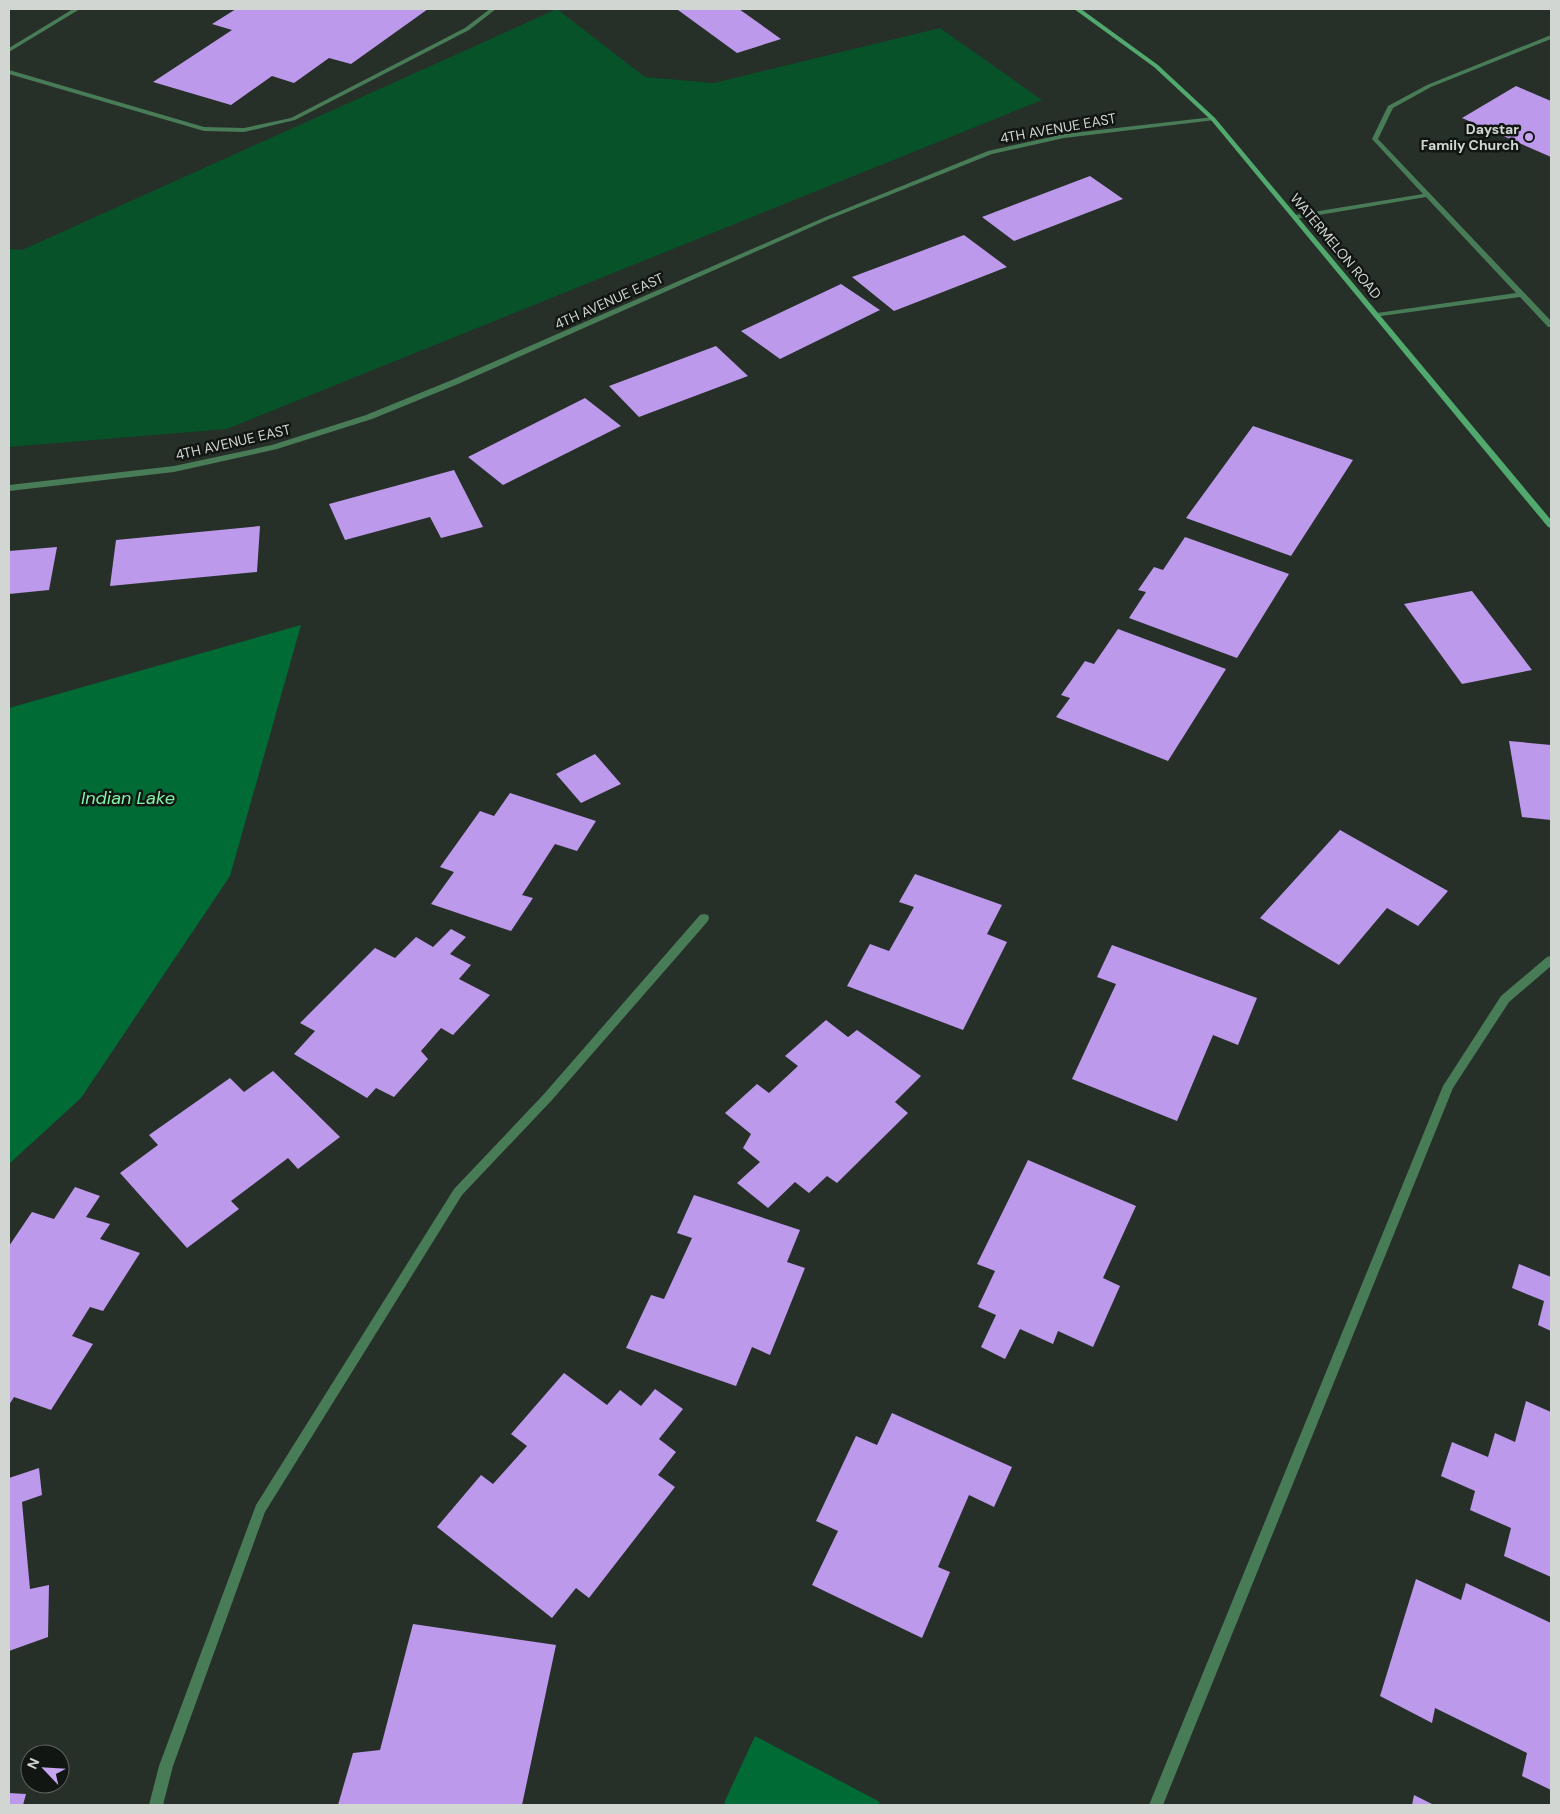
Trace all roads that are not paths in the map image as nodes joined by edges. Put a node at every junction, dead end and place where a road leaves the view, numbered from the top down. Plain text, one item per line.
1 (77, 9) edge
2 (493, 9) edge
3 (1077, 9) edge
4 (1551, 37) edge
5 (9, 50) edge
6 (9, 72) edge
7 (1214, 118) junction
8 (1427, 195) junction
9 (1295, 217) junction
10 (1522, 294) junction
11 (1377, 315) junction
12 (1551, 325) edge
13 (9, 488) edge
14 (1551, 525) edge
15 (704, 918) dead end
16 (1551, 960) edge
17 (156, 1805) edge
18 (1156, 1805) edge

1 - 5 street
2 - 6 street
3 - 7 main road, WATERMELON ROAD
4 - 8 street
7 - 9 main road, WATERMELON ROAD
7 - 13 street, 4TH AVENUE EAST
8 - 9 street
8 - 10 street
9 - 11 main road, WATERMELON ROAD
10 - 11 street
10 - 12 street
11 - 14 main road, WATERMELON ROAD
15 - 17 street
16 - 18 street

